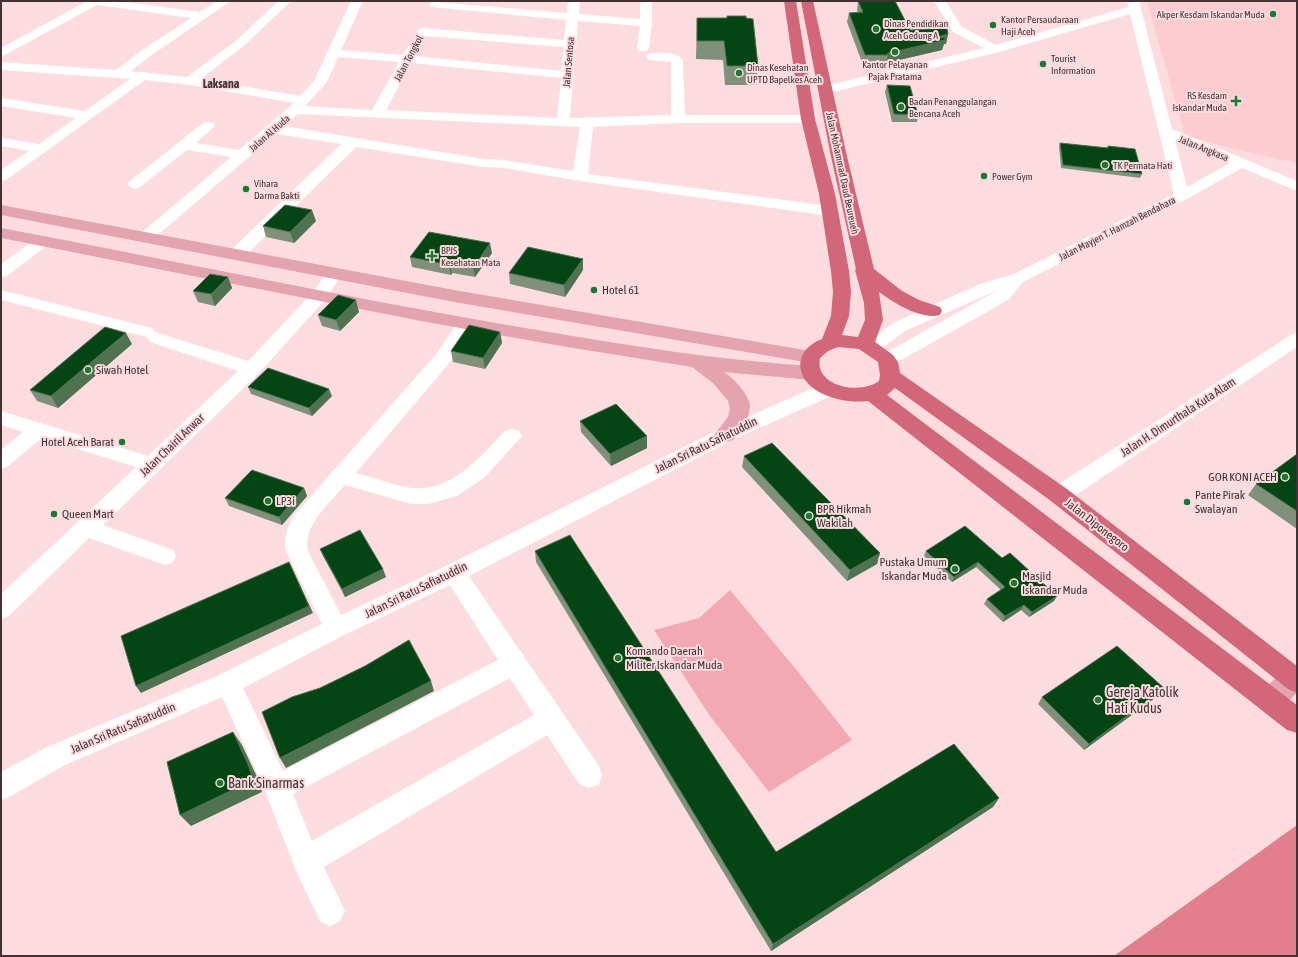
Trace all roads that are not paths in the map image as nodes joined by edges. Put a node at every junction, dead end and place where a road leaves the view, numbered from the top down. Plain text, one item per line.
1 (95, 1) edge
2 (225, 1) edge
3 (285, 1) edge
4 (357, 1) edge
5 (574, 1) edge
6 (646, 1) edge
7 (790, 1) edge
8 (807, 1) edge
9 (940, 1) edge
10 (436, 3) edge
11 (131, 4) edge
12 (1134, 5) edge
13 (203, 16) junction
14 (572, 16) junction
15 (646, 23) junction
16 (423, 32) junction
17 (570, 44) junction
18 (995, 48) junction
19 (1, 53) edge
20 (334, 53) junction
21 (407, 59) junction
22 (1, 66) edge
23 (118, 75) junction
24 (567, 75) junction
25 (142, 76) junction
26 (190, 81) junction
27 (825, 90) junction
28 (1, 102) edge
29 (299, 106) junction
30 (377, 114) junction
31 (88, 116) junction
32 (678, 119) junction
33 (808, 119) junction
34 (563, 123) junction
35 (587, 123) junction
36 (208, 126) dead end
37 (274, 129) junction
38 (1167, 132) junction
39 (1, 142) edge
40 (352, 142) junction
41 (184, 145) junction
42 (42, 149) junction
43 (243, 155) junction
44 (1241, 163) junction
45 (1, 177) edge
46 (580, 177) junction
47 (135, 184) dead end
48 (1297, 186) edge
49 (1182, 196) junction
50 (1, 210) edge
51 (829, 211) junction
52 (1, 233) edge
53 (146, 237) junction
54 (43, 241) junction
55 (236, 255) junction
56 (864, 270) junction
57 (1, 272) edge
58 (335, 272) junction
59 (1020, 278) junction
60 (1, 296) edge
61 (319, 296) junction
62 (933, 310) junction
63 (465, 324) junction
64 (1297, 338) edge
65 (830, 343) junction
66 (868, 346) junction
67 (696, 362) junction
68 (811, 365) junction
69 (889, 368) junction
70 (252, 369) junction
71 (829, 389) junction
72 (871, 393) junction
73 (1, 418) edge
74 (39, 429) junction
75 (725, 435) junction
76 (512, 436) dead end
77 (1, 460) edge
78 (151, 464) junction
79 (339, 476) junction
80 (1059, 495) junction
81 (86, 528) junction
82 (165, 556) dead end
83 (454, 572) junction
84 (1, 609) edge
85 (336, 628) junction
86 (513, 664) junction
87 (1295, 680) edge
88 (228, 683) junction
89 (1285, 711) edge
90 (551, 719) junction
91 (589, 776) dead end
92 (1, 786) edge
93 (277, 788) junction
94 (306, 861) junction
95 (330, 911) dead end

1 - 11 street
1 - 19 street
2 - 13 street
3 - 26 street
4 - 20 street, Jalan Al Huda
5 - 14 street, Jalan Sentosa
6 - 15 street
7 - 33 highway, Jalan Mohammad Daud Beureueh
8 - 27 highway, Jalan Mohammad Daud Beureueh
9 - 18 street
10 - 14 street
10 - 16 street, Jalan Tongkol
11 - 13 street
12 - 18 street
12 - 38 street, Jalan Mayjen T. Hamzah Bendahara
13 - 23 street
14 - 15 street
14 - 17 street, Jalan Sentosa
15 - 32 street
16 - 17 street
16 - 21 street, Jalan Tongkol
17 - 24 street, Jalan Sentosa
18 - 27 street
20 - 21 street
20 - 29 street, Jalan Al Huda
21 - 24 street
21 - 30 street, Jalan Tongkol
22 - 23 street
23 - 25 street
24 - 34 street, Jalan Sentosa
25 - 26 street
25 - 31 street
26 - 29 street
27 - 56 highway, Jalan Mohammad Daud Beureueh
28 - 31 street
29 - 30 street
29 - 37 street, Jalan Al Huda
30 - 34 street
31 - 42 street
32 - 33 street
32 - 35 street
33 - 51 highway, Jalan Mohammad Daud Beureueh
34 - 35 street
35 - 46 street
36 - 41 street
37 - 40 street
37 - 43 street, Jalan Al Huda
38 - 44 street, Jalan Angkasa
38 - 49 street, Jalan Mayjen T. Hamzah Bendahara
39 - 42 street
40 - 46 street
40 - 55 street
41 - 43 street
41 - 47 street
42 - 45 street
43 - 53 street, Jalan Al Huda
44 - 48 street, Jalan Angkasa
44 - 49 street, Jalan Angkasa
46 - 51 street
49 - 59 street, Jalan Mayjen T. Hamzah Bendahara
50 - 53 main road
51 - 65 highway, Jalan Mohammad Daud Beureueh
52 - 54 main road
53 - 55 main road
54 - 57 street
54 - 61 main road
55 - 58 main road
56 - 62 highway
56 - 66 highway, Jalan Mohammad Daud Beureueh
58 - 61 street, Jalan Chairil Anwar
58 - 68 main road
59 - 62 street, Jalan Mayjen T. Hamzah Bendahara
59 - 69 street
60 - 70 street
61 - 63 main road
61 - 70 street, Jalan Chairil Anwar
62 - 66 street, Jalan Mayjen T. Hamzah Bendahara
63 - 67 main road
63 - 79 street
64 - 80 street, Jalan H. Dimurthala Kuta Alam
65 - 66 highway
65 - 68 highway
66 - 69 highway
67 - 68 main road
67 - 75 main road
68 - 71 highway
69 - 72 highway
69 - 80 highway, Jalan Diponegoro
70 - 78 street, Jalan Chairil Anwar
71 - 72 highway
71 - 75 street, Jalan Sri Ratu Safiatuddin
72 - 89 highway
73 - 74 street
74 - 77 street
74 - 78 street
75 - 83 street, Jalan Sri Ratu Safiatuddin
76 - 79 street
78 - 81 street, Jalan Chairil Anwar
79 - 85 street
80 - 87 highway, Jalan Diponegoro
81 - 82 street
81 - 84 street, Jalan Chairil Anwar
83 - 85 street, Jalan Sri Ratu Safiatuddin
83 - 86 street
85 - 88 street, Jalan Sri Ratu Safiatuddin
86 - 90 street
86 - 93 street
87 - 89 main road
88 - 92 street, Jalan Sri Ratu Safiatuddin
88 - 93 street
90 - 91 street
90 - 94 street
93 - 94 street
94 - 95 street

